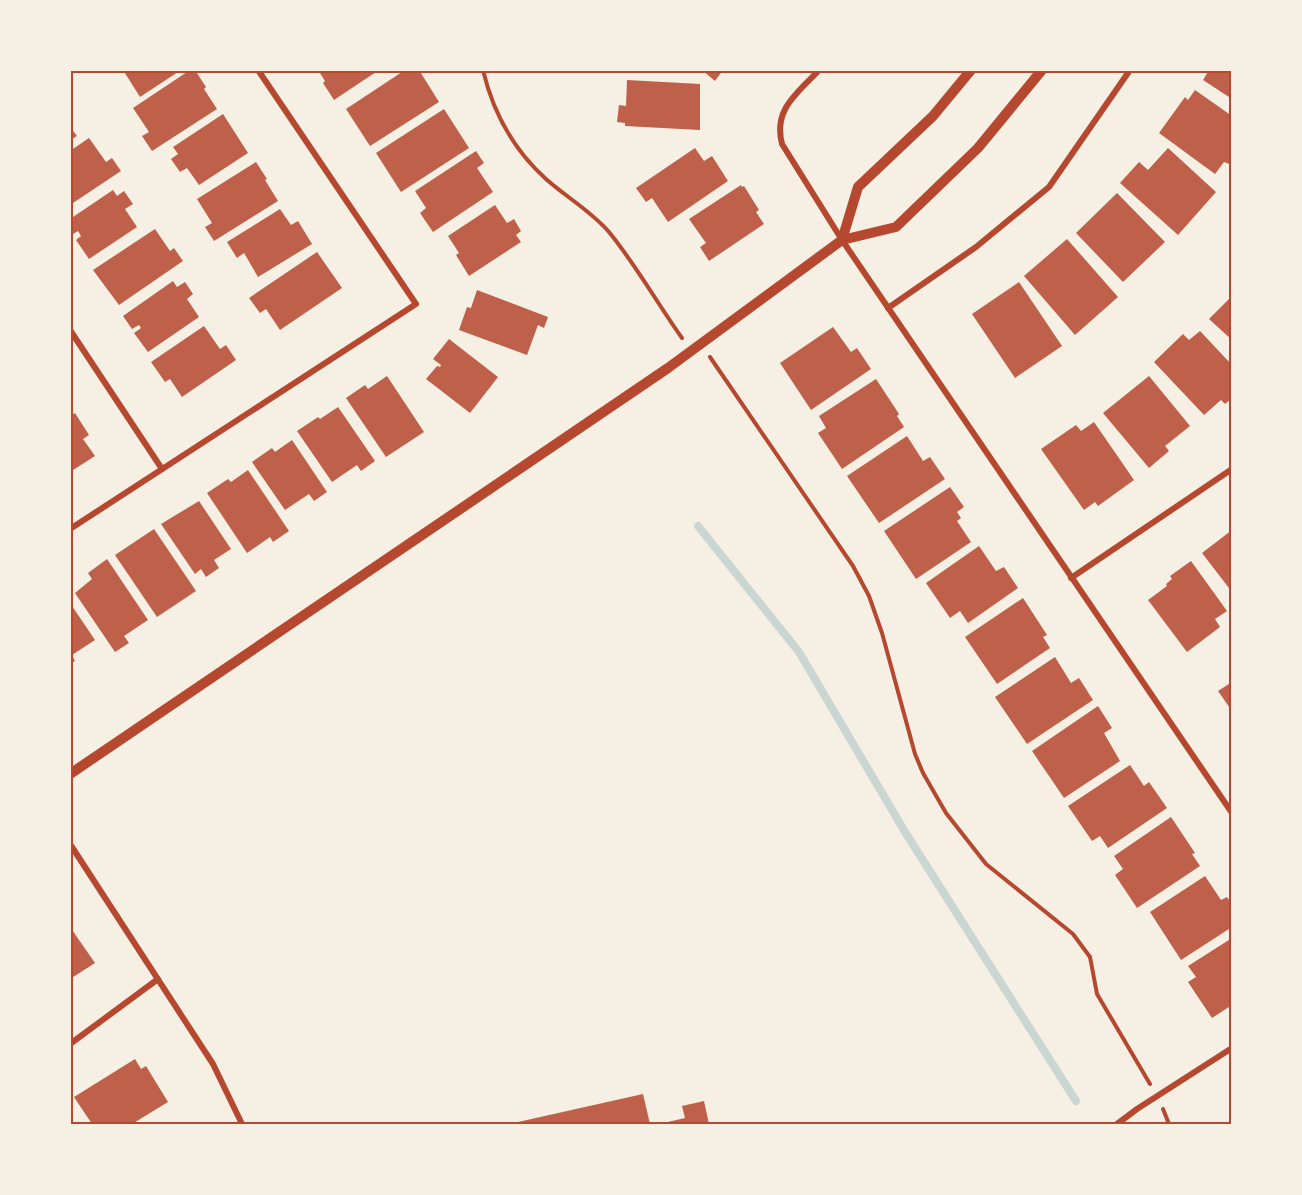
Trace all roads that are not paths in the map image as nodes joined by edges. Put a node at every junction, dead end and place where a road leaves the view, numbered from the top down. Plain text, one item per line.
1 (258, 70) edge
2 (819, 70) edge
3 (971, 70) edge
4 (1042, 70) edge
5 (1130, 70) edge
6 (842, 240) junction
7 (888, 308) junction
8 (70, 330) edge
9 (162, 469) junction
10 (1232, 470) edge
11 (70, 529) edge
12 (1071, 578) junction
13 (70, 774) edge
14 (1232, 813) edge
15 (70, 844) edge
16 (158, 979) junction
17 (70, 1044) edge
18 (1232, 1048) edge
19 (242, 1125) edge
20 (1116, 1125) edge

1 - 9 street
2 - 6 street
3 - 6 street
4 - 6 street
5 - 7 street
6 - 7 street
6 - 13 street
7 - 12 street
8 - 9 street
9 - 11 street
10 - 12 street
12 - 14 street
15 - 16 street
16 - 17 street
16 - 19 street
18 - 20 street

